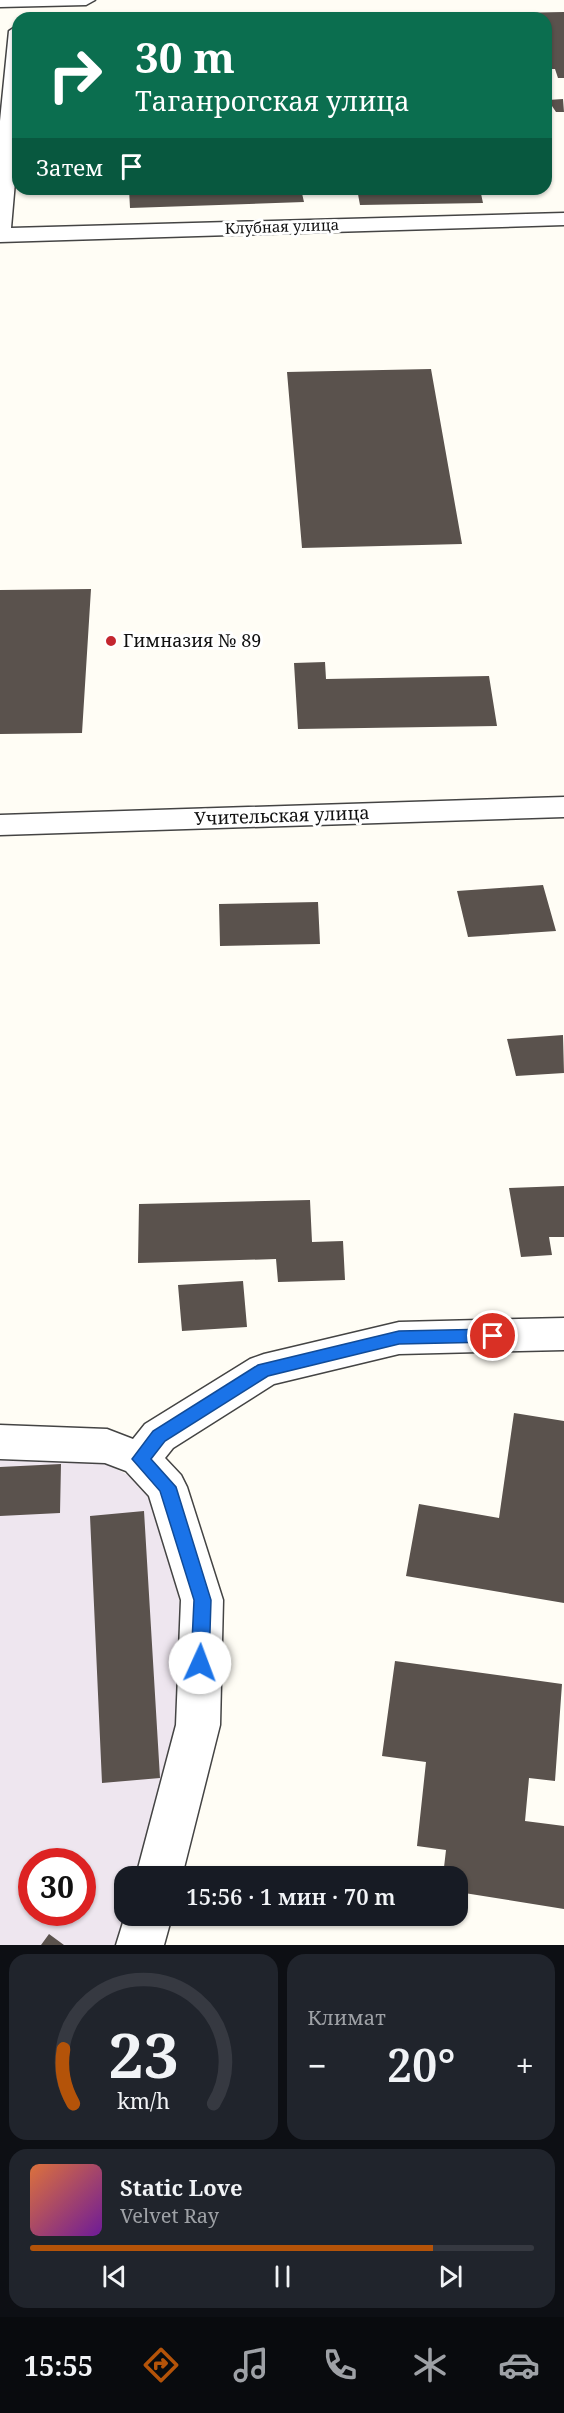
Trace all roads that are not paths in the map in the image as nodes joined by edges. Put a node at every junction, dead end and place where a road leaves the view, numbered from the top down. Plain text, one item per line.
1 (86, 0) edge
2 (0, 2) edge
3 (20, 6) edge
4 (12, 99) edge
5 (564, 219) edge
6 (0, 235) edge
7 (564, 807) edge
8 (0, 825) edge
9 (564, 1334) edge
10 (0, 1442) edge
11 (140, 1459) junction
12 (162, 1866) edge
13 (146, 1926) edge
14 (140, 1945) edge

1 - 3 street
2 - 3 street
4 - 6 street
5 - 6 street, Клубная улица
7 - 8 street, Учительская улица
9 - 11 street
10 - 11 street
11 - 12 street
13 - 14 street

